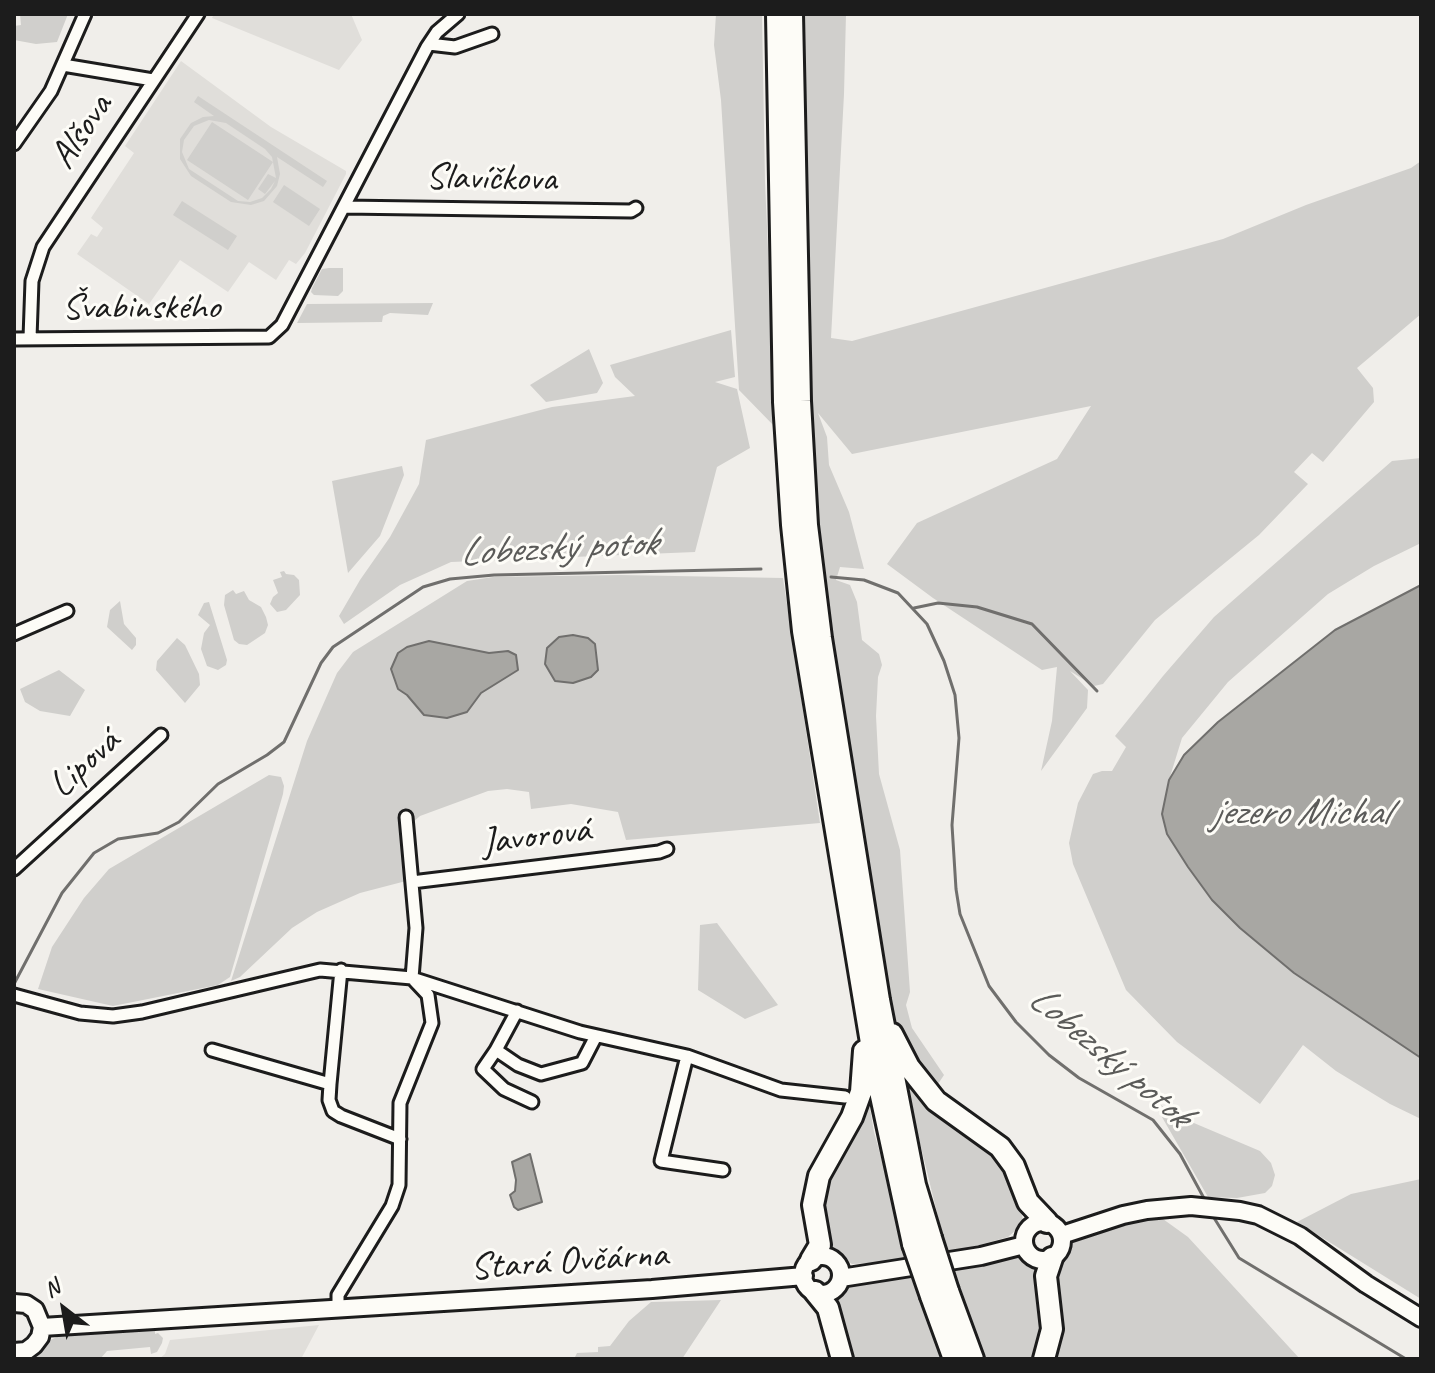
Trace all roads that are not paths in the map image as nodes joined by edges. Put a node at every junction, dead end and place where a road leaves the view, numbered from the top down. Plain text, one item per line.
1 (85, 14) edge
2 (198, 14) edge
3 (458, 14) edge
4 (777, 14) edge
5 (792, 14) edge
6 (492, 34) dead end
7 (429, 44) junction
8 (63, 65) junction
9 (153, 80) junction
10 (14, 144) edge
11 (344, 207) junction
12 (636, 208) dead end
13 (269, 337) joint
14 (30, 338) junction
15 (14, 339) edge
16 (67, 611) dead end
17 (14, 634) edge
18 (161, 735) dead end
19 (406, 817) dead end
20 (667, 849) dead end
21 (14, 869) edge
22 (412, 882) junction
23 (341, 970) junction
24 (412, 978) junction
25 (16, 996) edge
26 (871, 1001) junction
27 (517, 1011) junction
28 (596, 1036) junction
29 (212, 1050) dead end
30 (496, 1050) junction
31 (687, 1056) junction
32 (330, 1084) junction
33 (845, 1097) dead end
34 (532, 1102) dead end
35 (400, 1139) junction
36 (723, 1170) dead end
37 (1054, 1228) junction
38 (1024, 1245) junction
39 (1052, 1258) junction
40 (810, 1276) junction
41 (841, 1278) junction
42 (939, 1294) junction
43 (14, 1303) edge
44 (338, 1308) junction
45 (1421, 1318) edge
46 (42, 1327) junction
47 (21, 1354) edge
48 (842, 1359) edge
49 (954, 1359) edge
50 (973, 1359) edge
51 (1044, 1359) edge

1 - 8 street
2 - 9 street, Alšova
3 - 7 street, Slavíčkova
4 - 26 highway
5 - 26 highway
6 - 7 street
7 - 11 street, Slavíčkova
8 - 9 street
8 - 10 street
9 - 14 street, Alšova
11 - 12 street, Slavíčkova
11 - 13 street, Slavíčkova
13 - 14 street, Švabinského
14 - 15 street, Švabinského
16 - 17 street
18 - 21 street, Lipová
19 - 22 street
20 - 22 street, Javorová
22 - 24 street
23 - 24 street
23 - 25 street
23 - 32 street
24 - 27 street
24 - 35 street
26 - 37 highway
26 - 40 highway
26 - 42 highway, bridge
27 - 28 street
27 - 30 street
28 - 30 street
28 - 31 street
29 - 32 street
30 - 34 street
31 - 33 street
31 - 36 street
32 - 35 street
35 - 44 street
37 - 38 main road
37 - 39 main road
37 - 45 main road
38 - 39 main road
38 - 41 main road, Stará Ovčárna
39 - 51 highway
40 - 41 main road, Stará Ovčárna
40 - 41 main road
40 - 44 main road, Stará Ovčárna
40 - 48 highway
42 - 49 highway
42 - 50 highway
43 - 46 main road
44 - 46 main road, Stará Ovčárna
46 - 47 main road

